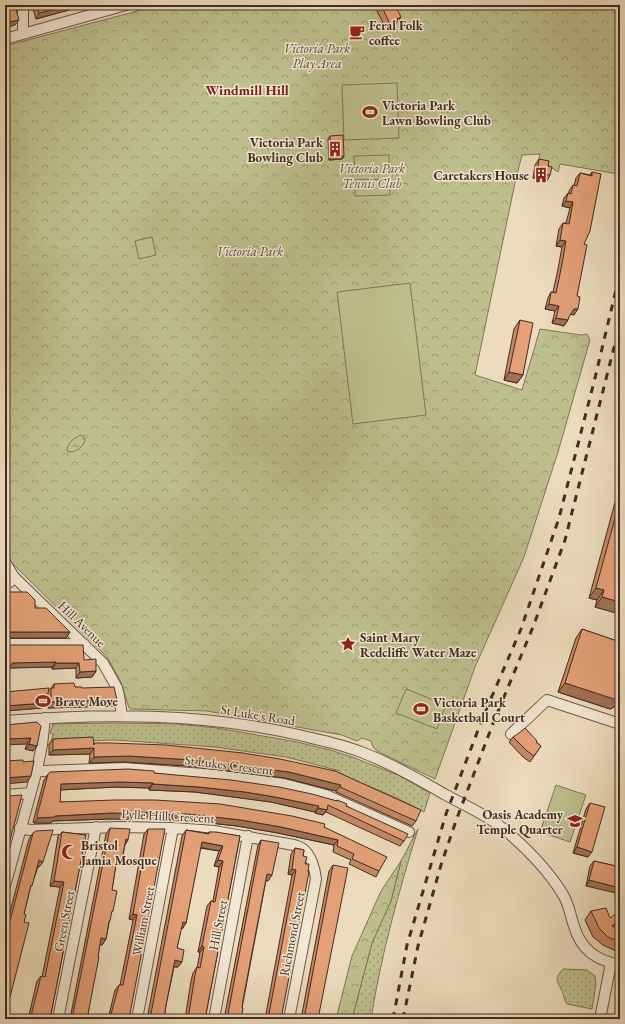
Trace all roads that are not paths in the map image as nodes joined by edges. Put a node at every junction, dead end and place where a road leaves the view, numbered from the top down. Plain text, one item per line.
1 (23, 5) edge
2 (126, 5) edge
3 (111, 7) edge
4 (24, 34) junction
5 (5, 39) edge
6 (5, 562) edge
7 (14, 577) junction
8 (5, 584) edge
9 (5, 644) edge
10 (84, 644) junction
11 (122, 716) junction
12 (45, 718) junction
13 (5, 721) edge
14 (620, 724) edge
15 (511, 734) dead end
16 (37, 770) junction
17 (30, 793) junction
18 (5, 795) edge
19 (20, 828) junction
20 (96, 828) junction
21 (173, 828) junction
22 (409, 832) dead end
23 (248, 836) junction
24 (308, 856) joint
25 (5, 886) edge
26 (616, 964) edge
27 (58, 1019) edge
28 (137, 1019) edge
29 (214, 1019) edge
30 (289, 1019) edge
31 (600, 1019) edge

1 - 4 street
2 - 3 street
3 - 4 street
4 - 5 street
6 - 7 street, Hill Avenue
7 - 8 street
7 - 10 street, Hill Avenue
9 - 10 street
10 - 11 street, Hill Avenue
11 - 12 street, St Luke's Road
11 - 26 street, St Luke's Road
12 - 13 street, St Luke's Road
12 - 16 street
14 - 15 street
16 - 17 street
16 - 22 street, St Lukes Crescent
17 - 18 street
17 - 19 street
19 - 20 street, Pylle Hill Crescent
19 - 25 street
20 - 21 street, Pylle Hill Crescent
20 - 27 street, Green Street
21 - 23 street, Pylle Hill Crescent
21 - 28 street, William Street
23 - 24 street, Pylle Hill Crescent
23 - 29 street, Hill Street
24 - 30 street, Richmond Street
26 - 31 street

